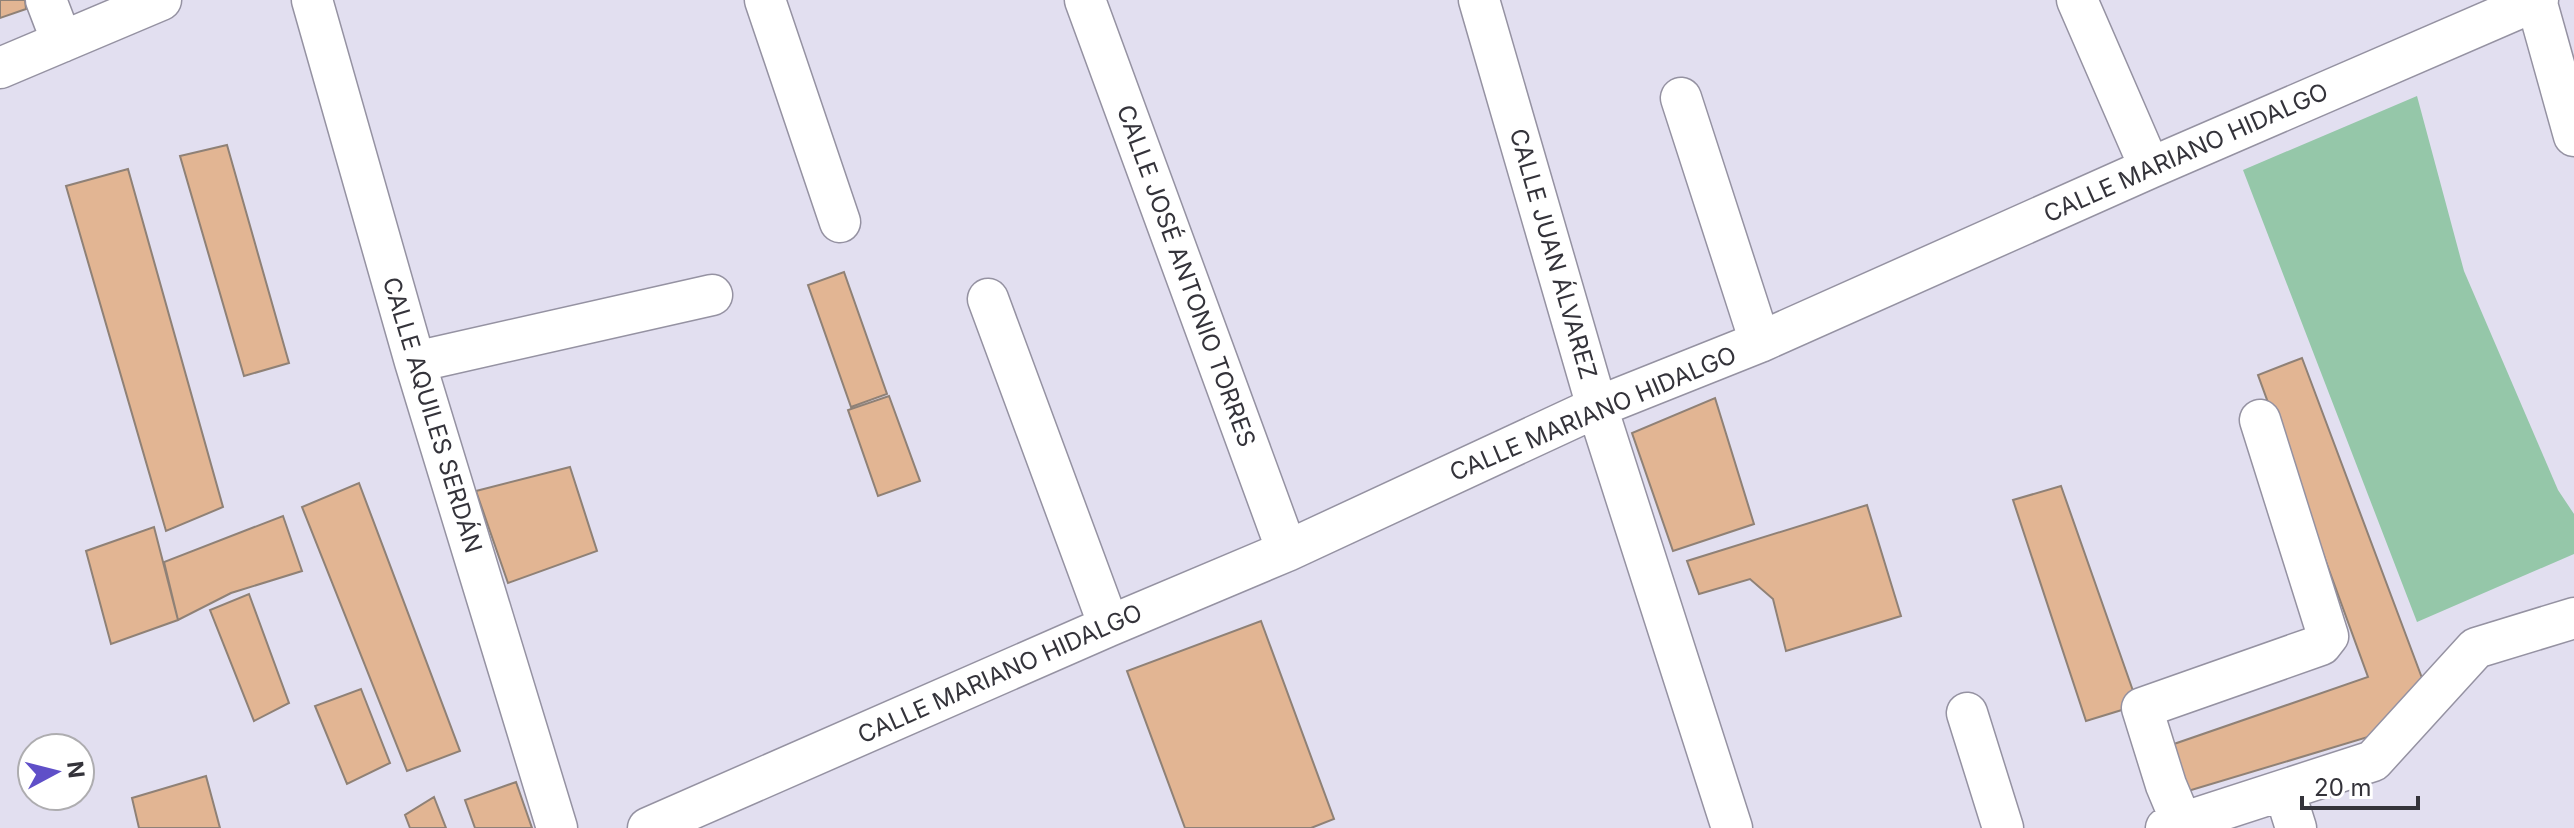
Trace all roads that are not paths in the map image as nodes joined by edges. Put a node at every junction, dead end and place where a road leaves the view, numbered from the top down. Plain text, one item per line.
1 (46, 0) edge
2 (161, 0) edge
3 (312, 0) edge
4 (765, 0) edge
5 (1085, 0) edge
6 (1479, 0) edge
7 (2077, 0) edge
8 (2537, 0) edge
9 (62, 42) junction
10 (0, 68) edge
11 (1681, 98) dead end
12 (2574, 136) edge
13 (2150, 168) junction
14 (840, 222) dead end
15 (712, 295) dead end
16 (988, 299) dead end
17 (1760, 342) junction
18 (415, 362) junction
19 (1597, 407) junction
20 (2260, 420) dead end
21 (1287, 551) junction
22 (2574, 618) edge
23 (1109, 626) junction
24 (1967, 713) dead end
25 (2284, 790) junction
26 (2178, 826) edge
27 (557, 828) edge
28 (648, 828) edge
29 (1732, 828) edge
30 (2003, 828) edge
31 (2296, 828) edge

1 - 9 street
2 - 9 street
3 - 18 street, CALLE AQUILES SERDÁN
4 - 14 street
5 - 21 street, CALLE JOSÉ ANTONIO TORRES
6 - 19 street, CALLE JUAN ÁLVAREZ
7 - 13 street
8 - 12 street
8 - 13 street, CALLE MARIANO HIDALGO
9 - 10 street
11 - 17 street
13 - 17 street, CALLE MARIANO HIDALGO
15 - 18 street
16 - 23 street
17 - 19 street, CALLE MARIANO HIDALGO
18 - 27 street, CALLE AQUILES SERDÁN
19 - 21 street, CALLE MARIANO HIDALGO
19 - 29 street, CALLE JUAN ÁLVAREZ
20 - 26 street
21 - 23 street, CALLE MARIANO HIDALGO
22 - 25 street
23 - 28 street, CALLE MARIANO HIDALGO
24 - 30 street
25 - 26 street
25 - 31 street

